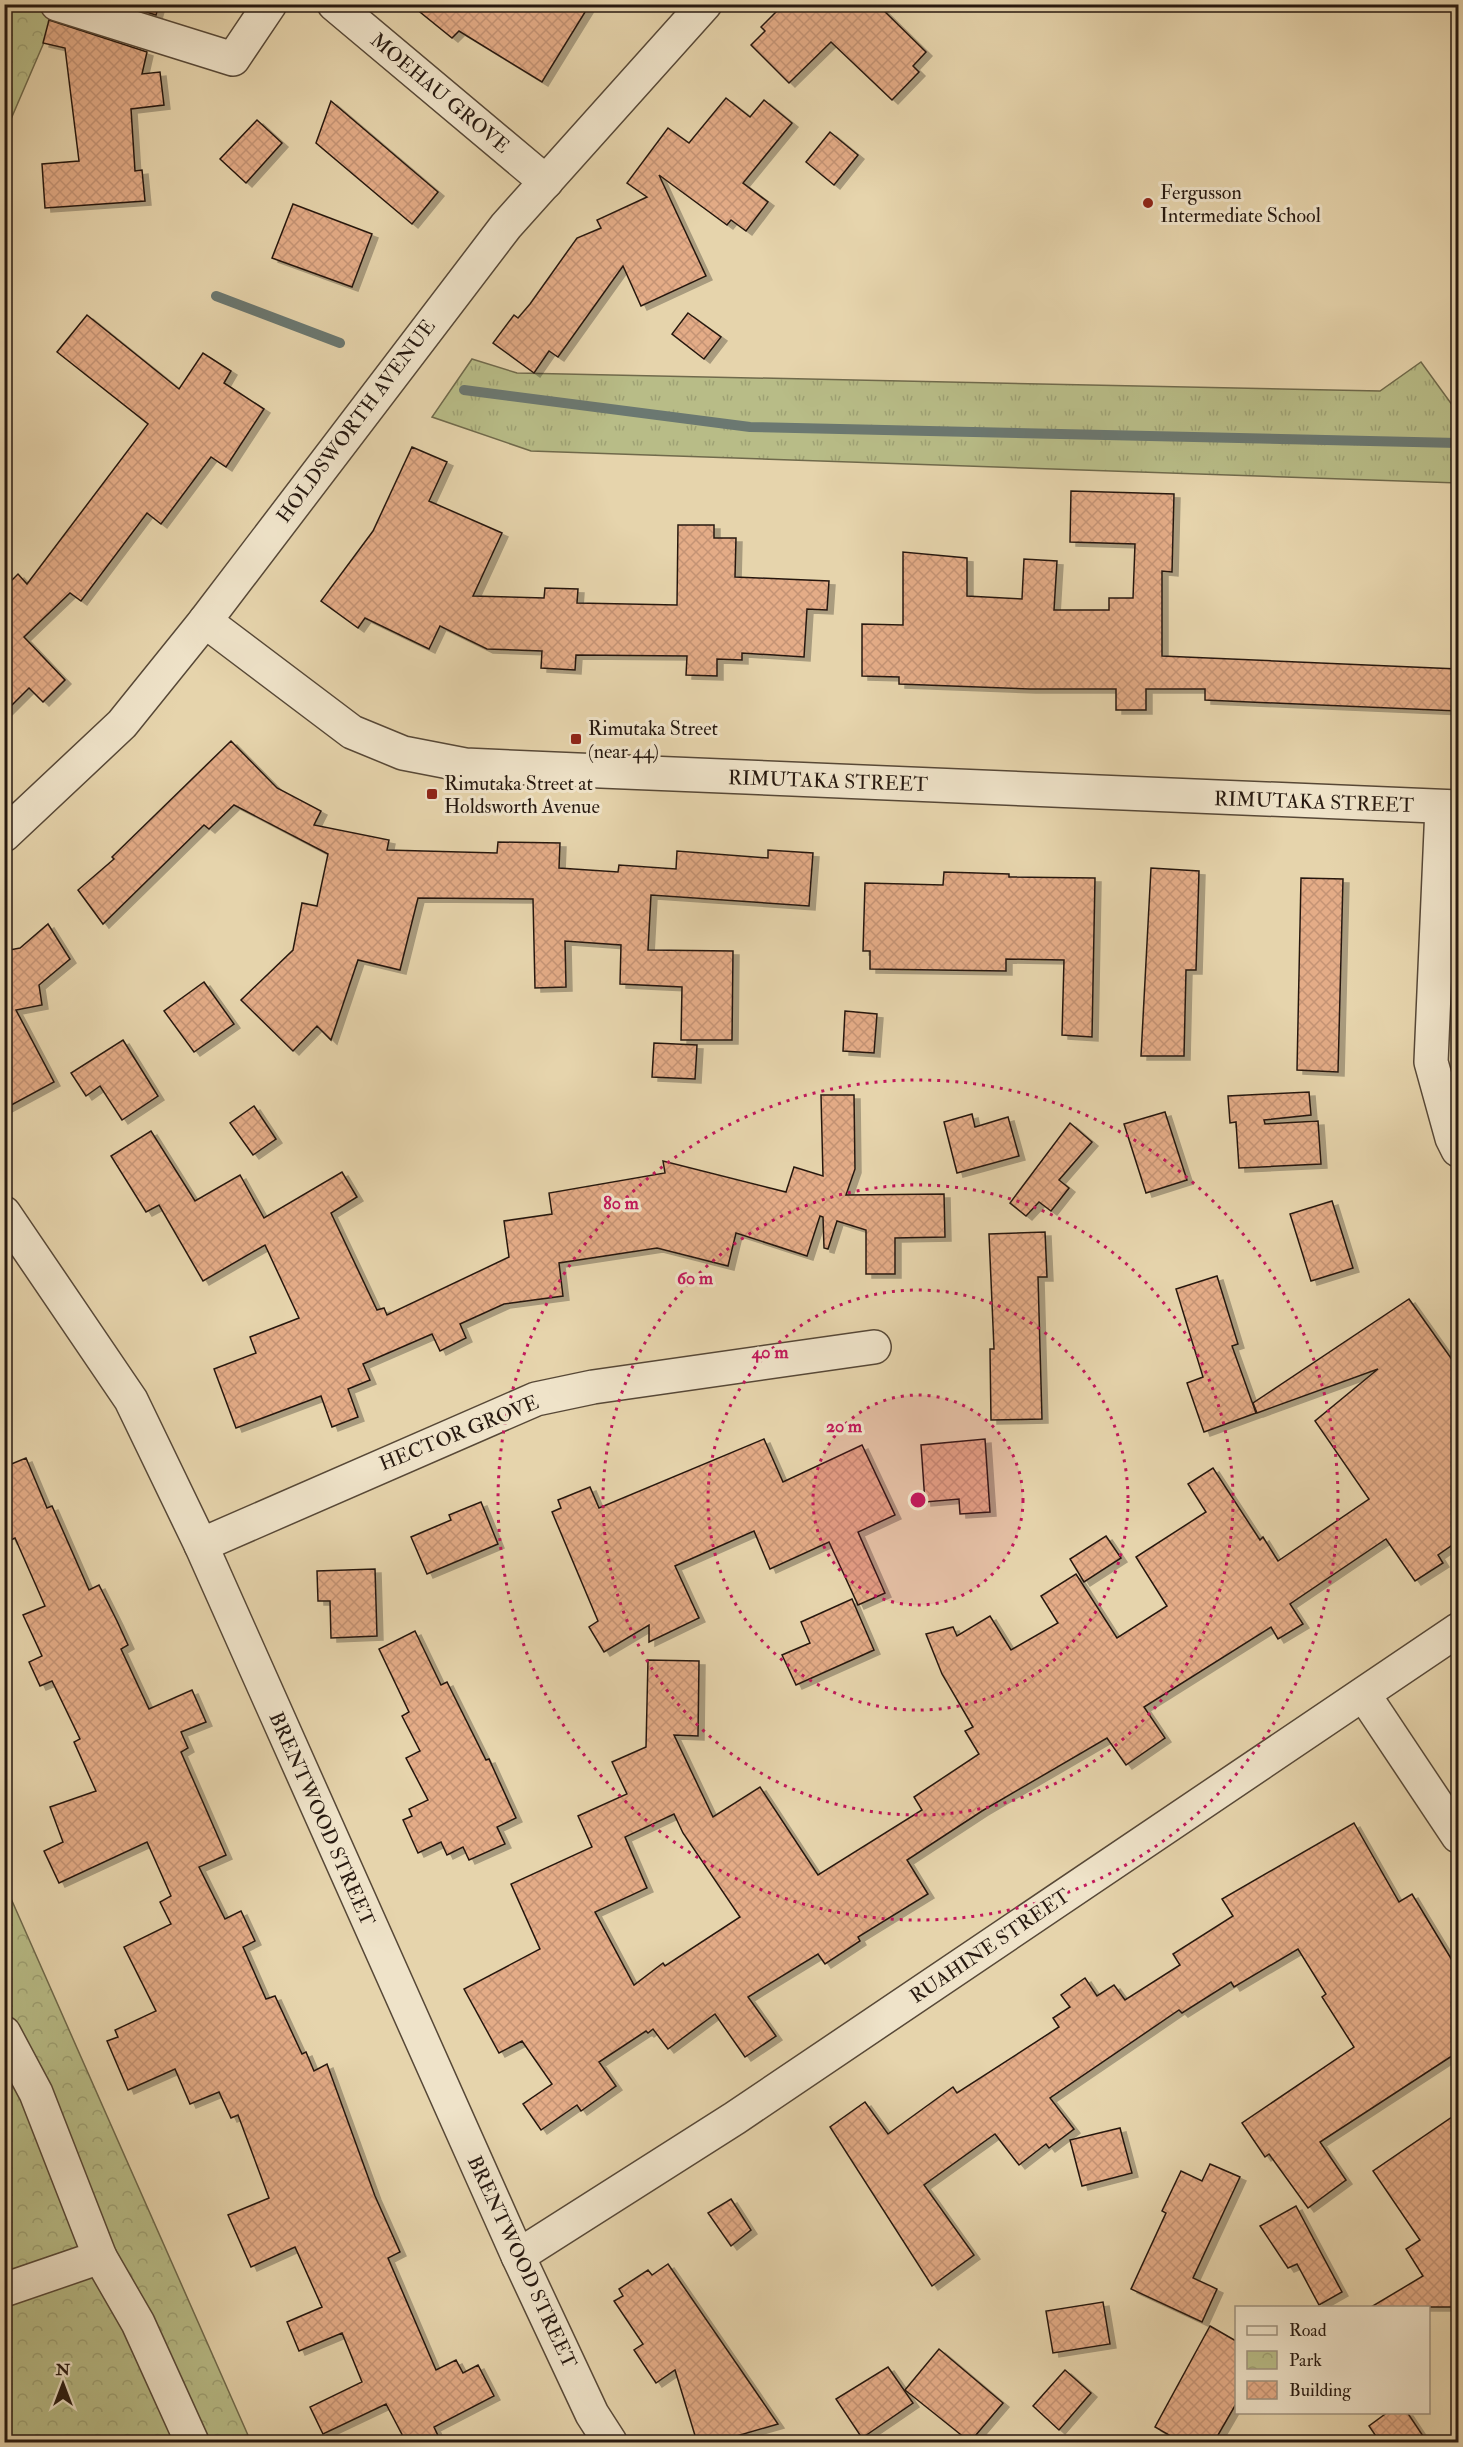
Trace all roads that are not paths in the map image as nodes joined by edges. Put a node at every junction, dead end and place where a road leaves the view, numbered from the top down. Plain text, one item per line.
1 (57, 4) edge
2 (270, 4) edge
3 (334, 4) edge
4 (705, 4) edge
5 (546, 182) junction
6 (205, 621) junction
7 (1450, 807) edge
8 (4, 835) edge
9 (1458, 1150) edge
10 (4, 1213) edge
11 (874, 1347) dead end
12 (201, 1545) junction
13 (1458, 1630) edge
14 (1364, 1695) junction
15 (1458, 1836) edge
16 (4, 2033) edge
17 (518, 2256) junction
18 (100, 2257) junction
19 (4, 2290) edge
20 (192, 2442) edge
21 (610, 2442) edge

1 - 2 street
3 - 5 street, MOEHAU GROVE
4 - 5 street, HOLDSWORTH AVENUE
5 - 6 street, HOLDSWORTH AVENUE
6 - 7 street, RIMUTAKA STREET
6 - 8 street, HOLDSWORTH AVENUE
7 - 9 street
10 - 12 street, BRENTWOOD STREET
11 - 12 street, HECTOR GROVE
12 - 17 street, BRENTWOOD STREET
13 - 14 street, RUAHINE STREET
14 - 15 street
14 - 17 street, RUAHINE STREET
16 - 18 street
17 - 21 street, BRENTWOOD STREET
18 - 19 street
18 - 20 street

